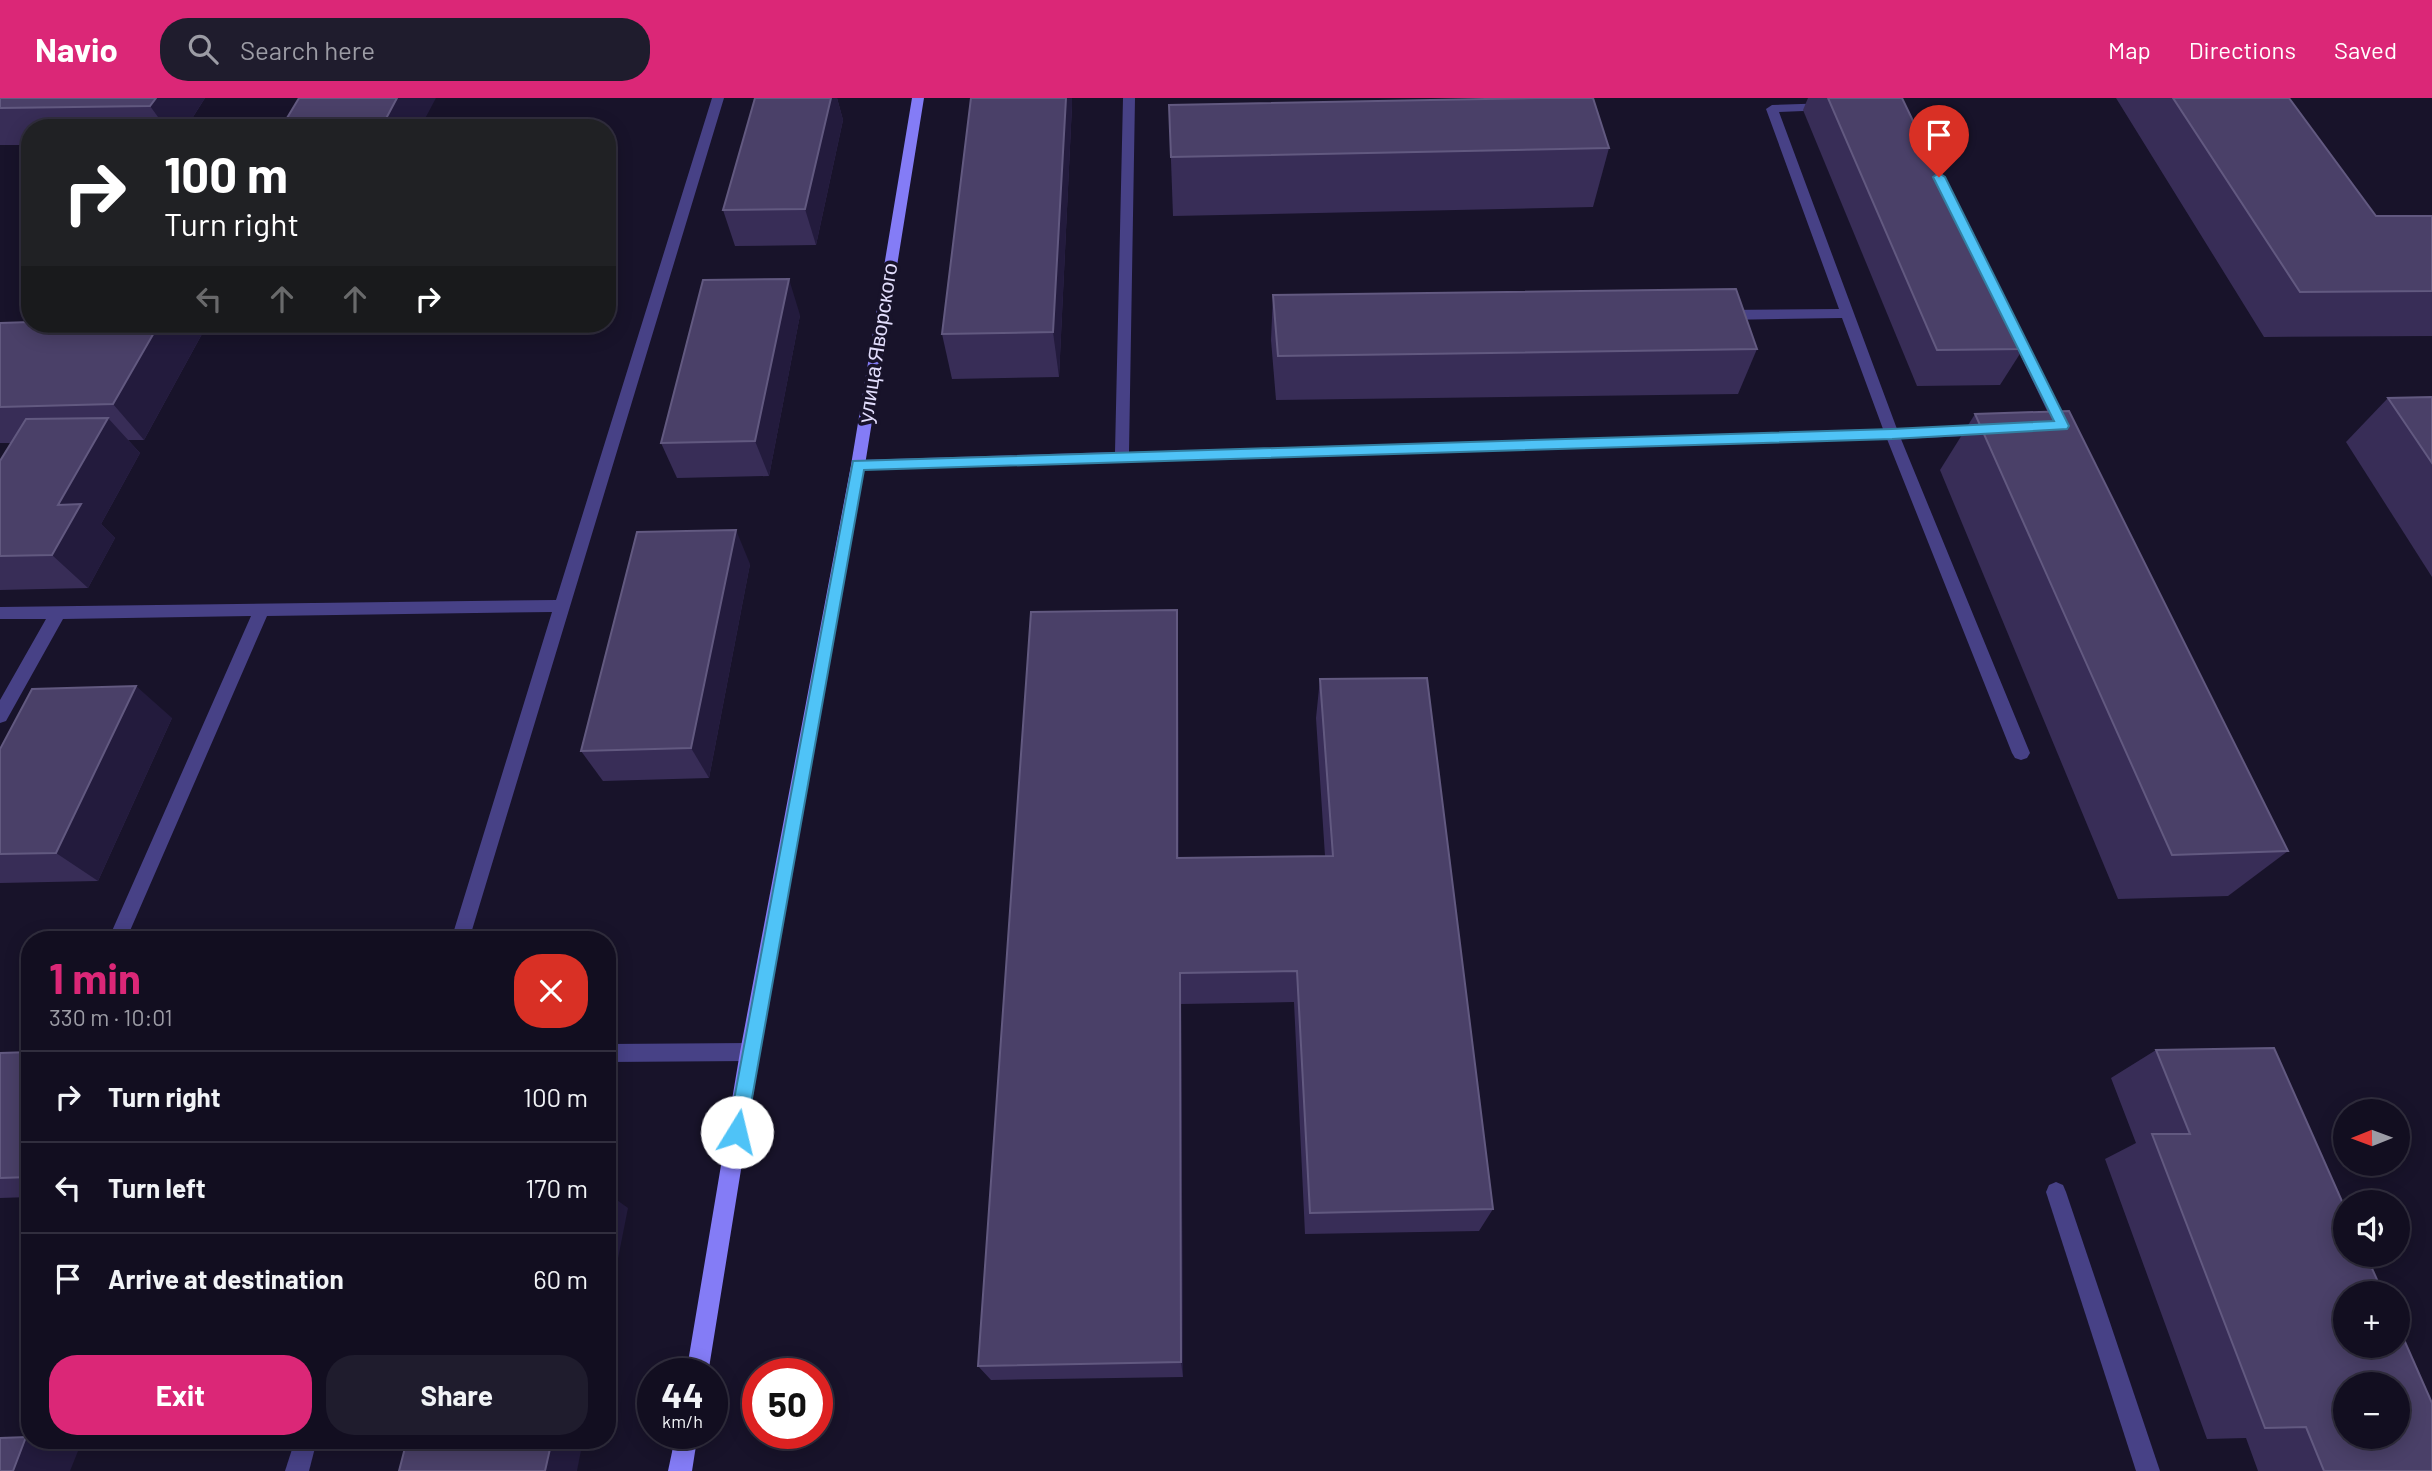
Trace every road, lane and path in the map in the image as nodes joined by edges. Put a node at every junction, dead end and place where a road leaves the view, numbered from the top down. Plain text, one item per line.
1 (718, 98) edge
2 (918, 98) edge
3 (1129, 98) edge
4 (1837, 105) edge
5 (1951, 202) edge
6 (1847, 313) junction
7 (1709, 315) edge
8 (2036, 427) edge
9 (1997, 429) edge
10 (1892, 434) junction
11 (1122, 456) junction
12 (858, 465) junction
13 (562, 606) junction
14 (261, 611) junction
15 (58, 612) junction
16 (0, 613) edge
17 (0, 716) edge
18 (2021, 753) dead end
19 (121, 931) edge
20 (463, 931) edge
21 (750, 1052) junction
22 (616, 1053) edge
23 (2056, 1192) dead end
24 (700, 1358) edge
25 (303, 1449) edge
26 (684, 1449) edge
27 (297, 1471) edge
28 (680, 1471) edge
29 (2148, 1471) edge

1 - 13 lane
2 - 12 main road, улица Яворского
3 - 11 lane
4 - 6 lane
5 - 8 lane
6 - 7 lane
6 - 10 lane
9 - 10 lane
10 - 11 lane
10 - 18 lane
11 - 12 lane
12 - 21 main road, улица Яворского
13 - 14 lane
13 - 20 lane
14 - 15 lane
14 - 19 lane
15 - 16 lane
15 - 17 lane
21 - 22 lane
21 - 24 main road, улица Яворского
23 - 29 lane
25 - 27 lane
26 - 28 main road

